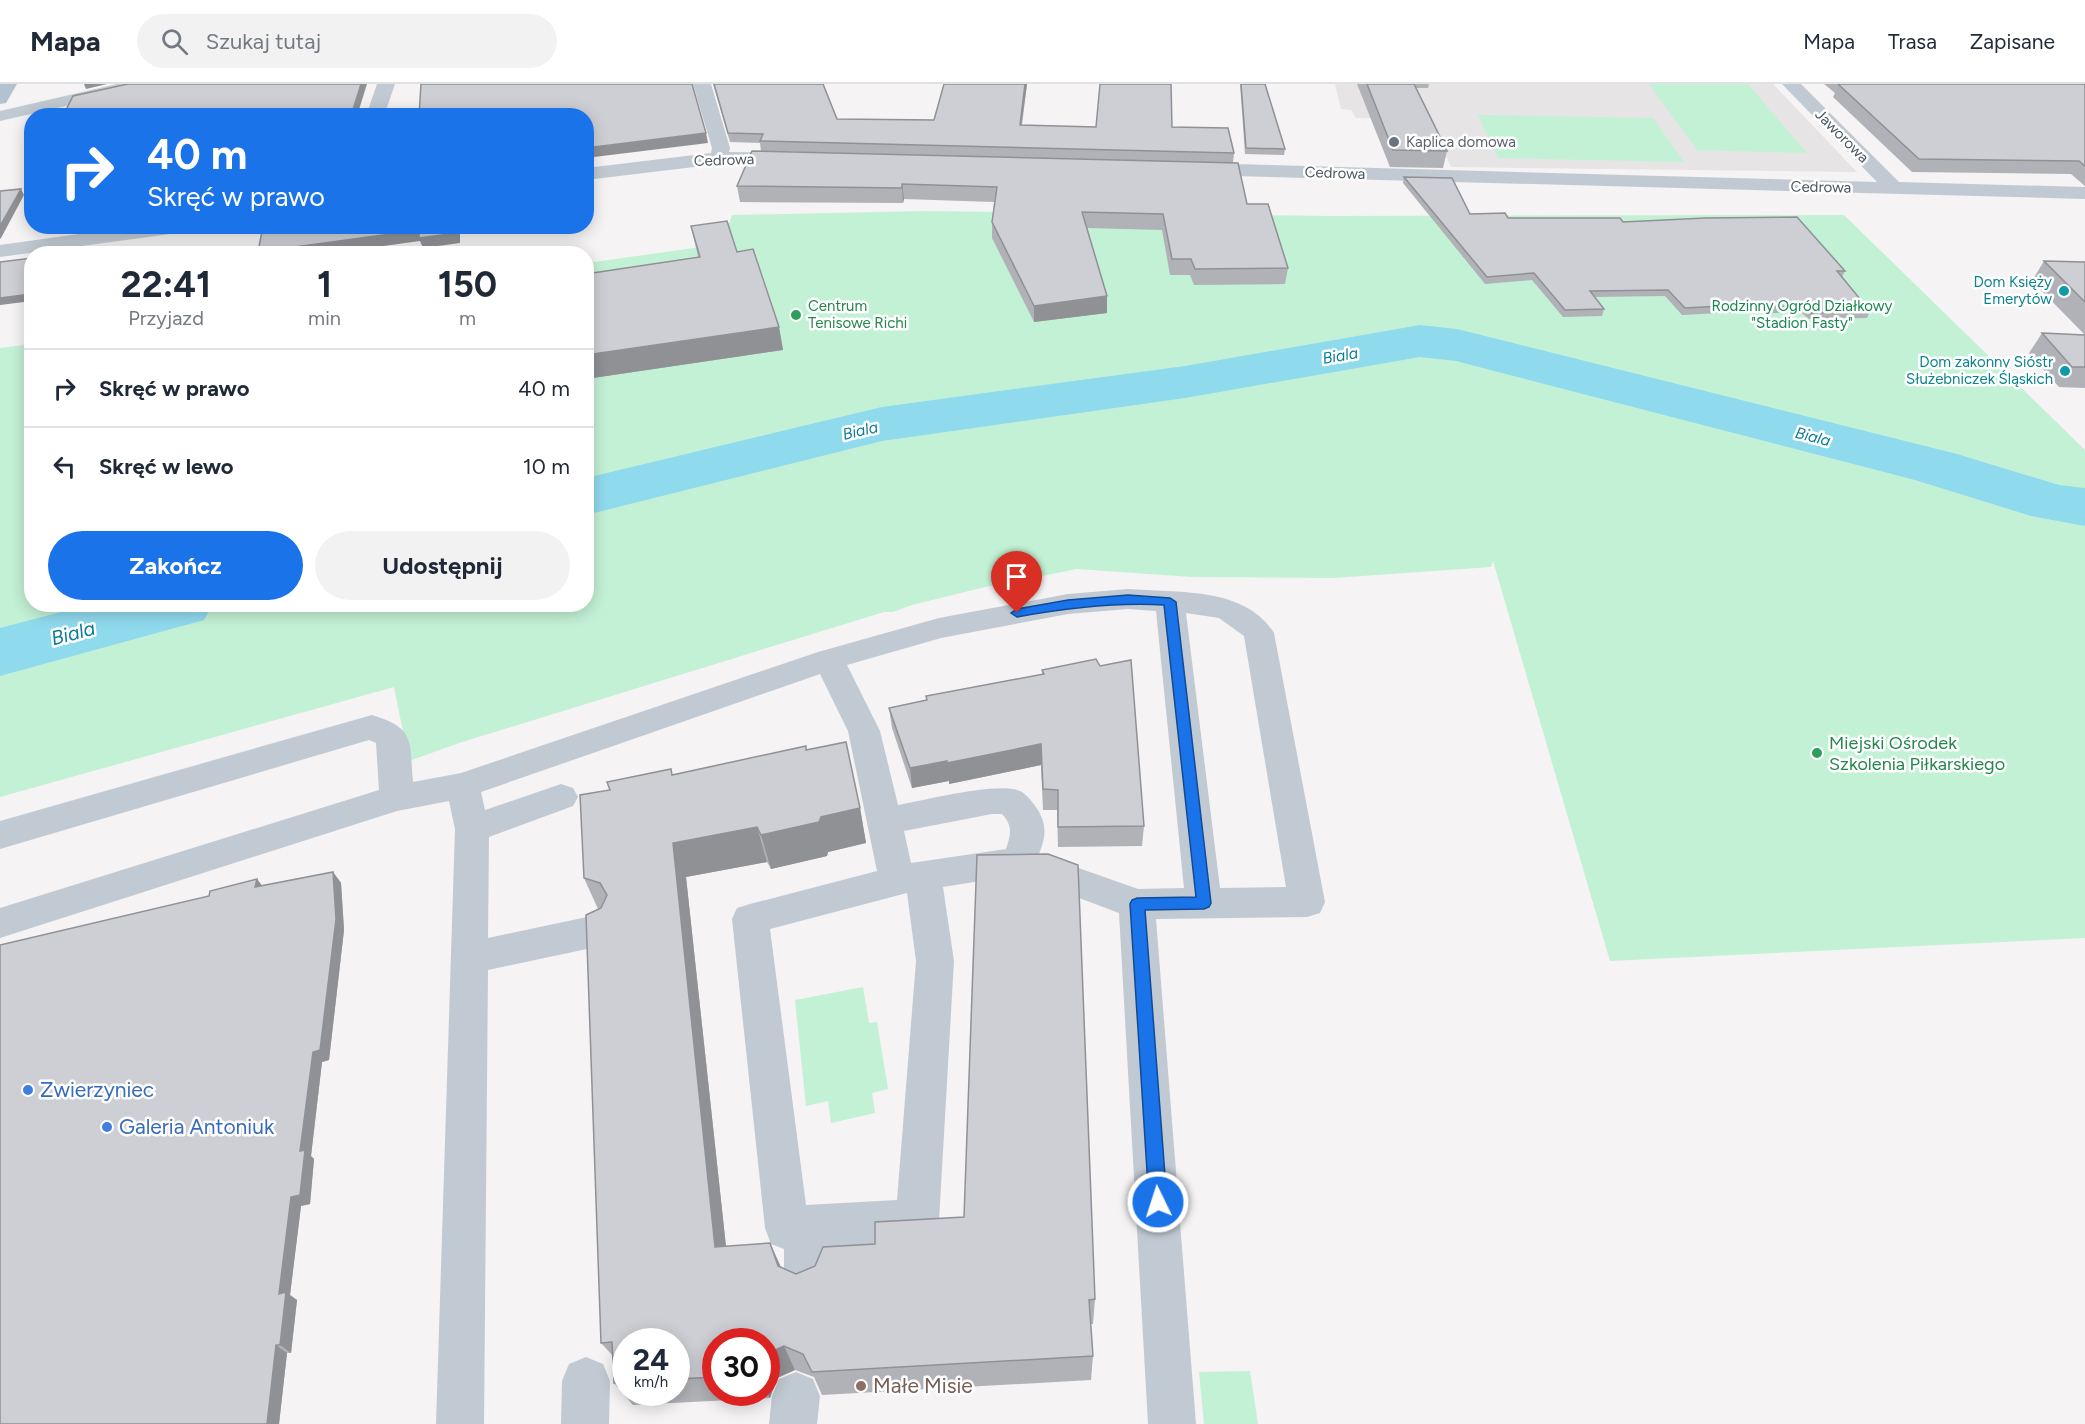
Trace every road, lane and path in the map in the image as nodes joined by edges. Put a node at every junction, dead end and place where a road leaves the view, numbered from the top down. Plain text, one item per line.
1 (8, 84) edge
2 (140, 84) edge
3 (158, 84) edge
4 (386, 84) edge
5 (702, 84) edge
6 (1791, 84) edge
7 (0, 99) edge
8 (35, 108) edge
9 (64, 108) edge
10 (378, 108) edge
11 (24, 111) edge
12 (0, 116) edge
13 (24, 118) edge
14 (0, 125) edge
15 (719, 158) junction
16 (813, 159) edge
17 (1174, 168) edge
18 (594, 173) edge
19 (1894, 188) junction
20 (2085, 193) edge
21 (126, 234) edge
22 (37, 246) edge
23 (24, 248) edge
24 (0, 251) edge
25 (1170, 602) junction
26 (829, 660) junction
27 (463, 785) junction
28 (561, 797) dead end
29 (397, 798) junction
30 (884, 821) junction
31 (472, 829) junction
32 (0, 835) edge
33 (1019, 861) junction
34 (910, 878) junction
35 (1204, 903) junction
36 (1137, 904) junction
37 (0, 923) edge
38 (601, 930) edge
39 (469, 958) junction
40 (805, 1227) junction
41 (807, 1275) edge
42 (460, 1424) edge
43 (1172, 1424) edge

1 - 7 main road
2 - 8 street
3 - 9 street
4 - 10 street
5 - 15 street
6 - 19 street, Jaworowa
11 - 12 street
13 - 14 street
15 - 16 street, Cedrowa
15 - 18 street, Cedrowa
17 - 19 street, Cedrowa
19 - 20 street, Cedrowa
21 - 22 street
23 - 24 street
25 - 26 street
25 - 35 street
25 - 35 street
26 - 27 street
26 - 30 street
27 - 29 street
27 - 31 street
28 - 31 street
29 - 32 street
29 - 37 street
30 - 33 street
30 - 34 street
31 - 39 street
33 - 34 street
33 - 36 street
34 - 40 street
34 - 40 street
35 - 36 street
36 - 43 street
38 - 39 street
39 - 42 street
40 - 41 street

